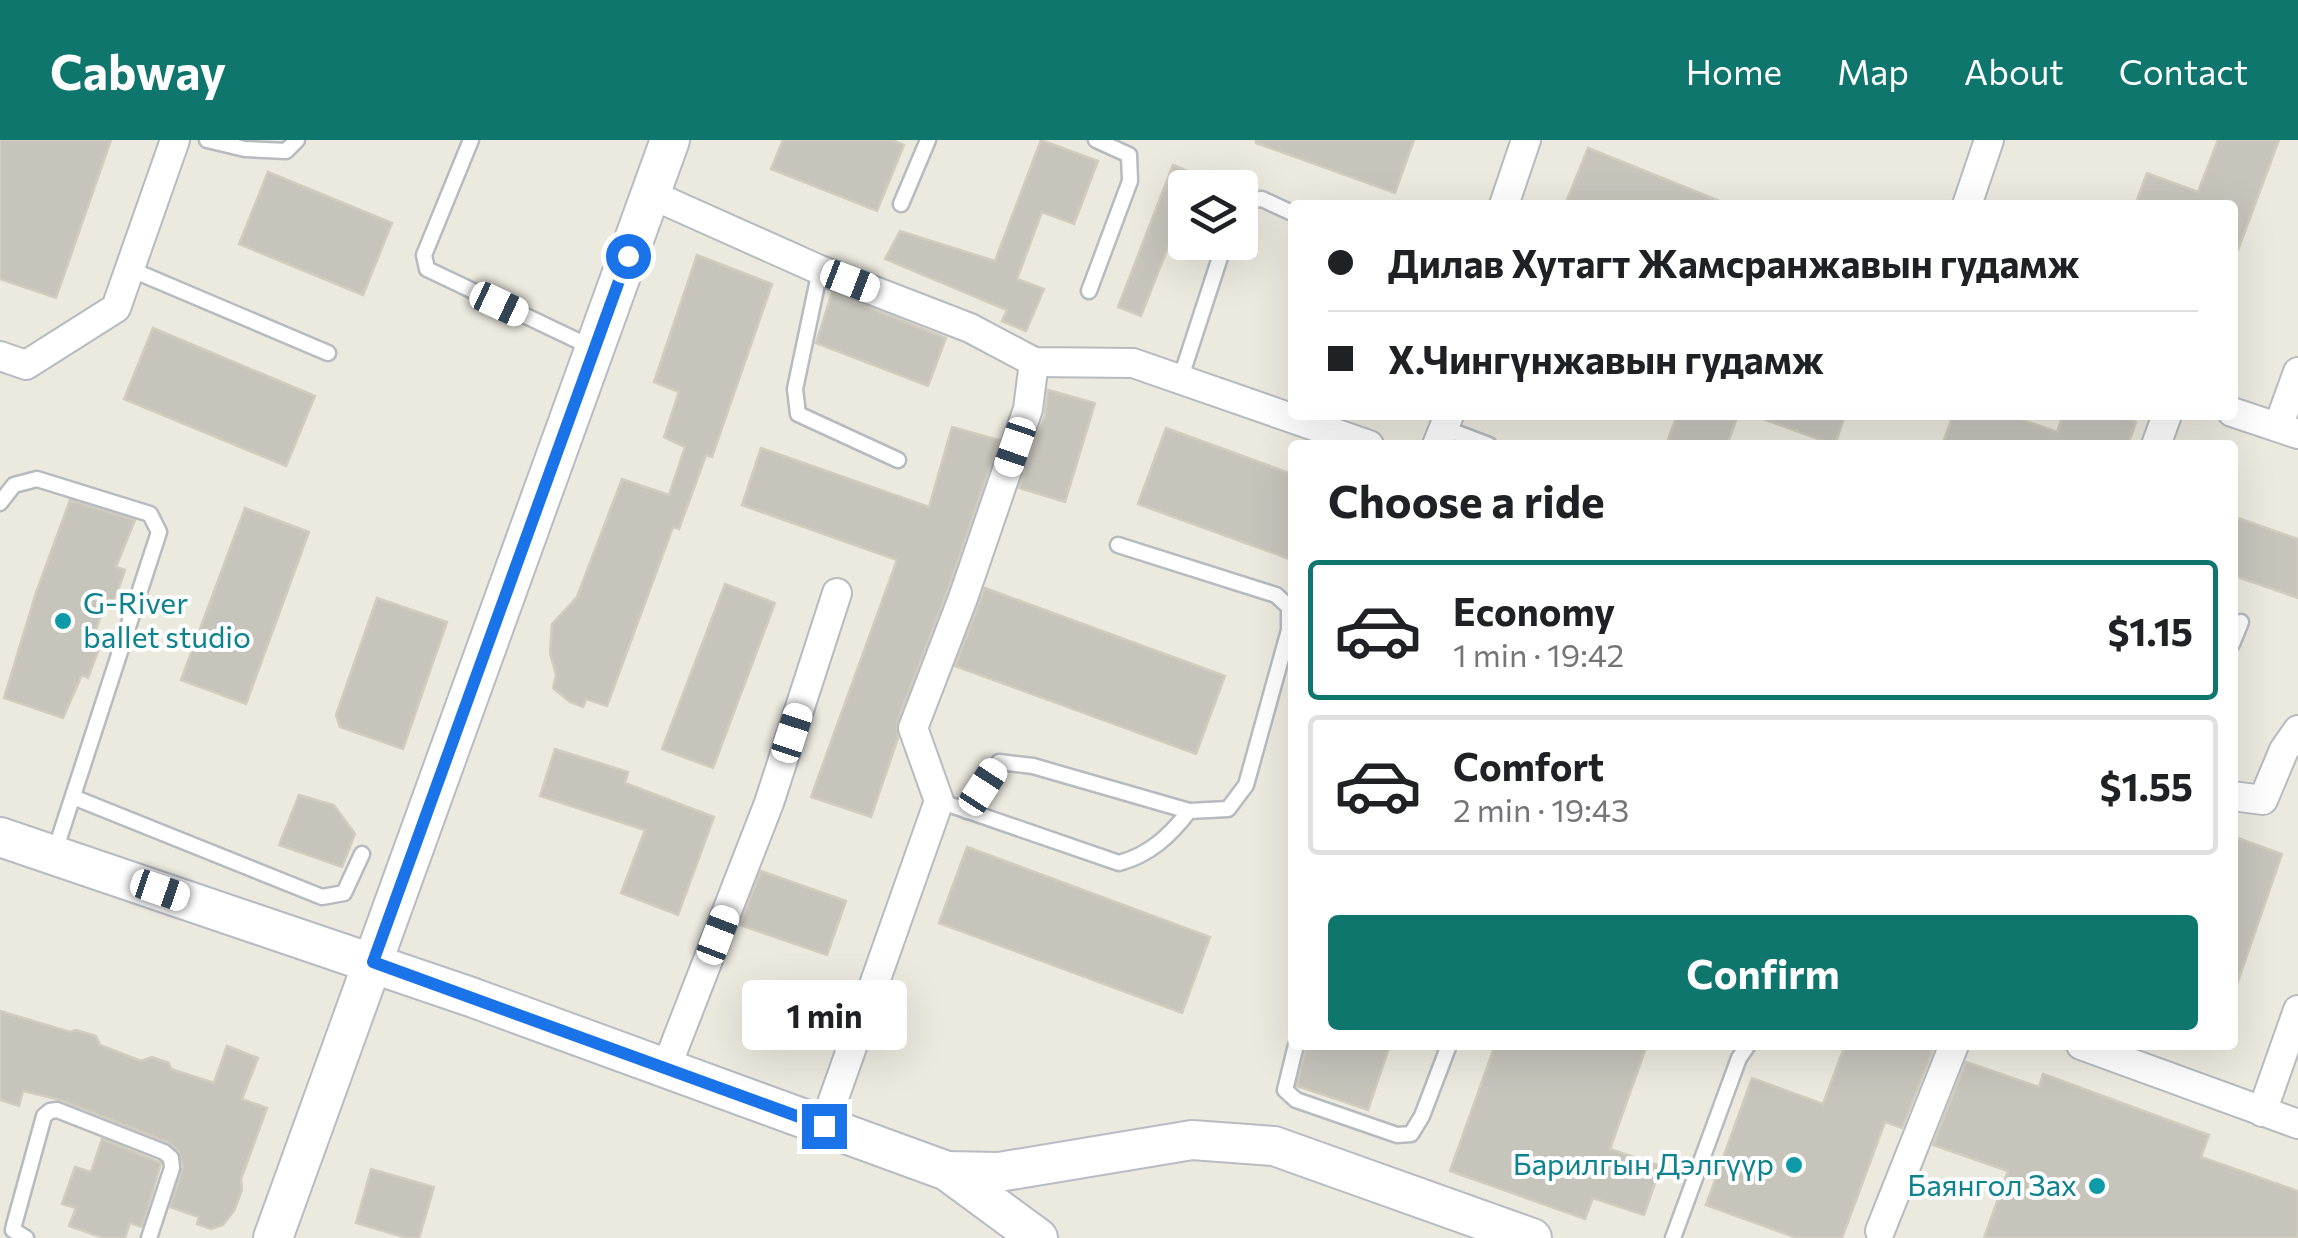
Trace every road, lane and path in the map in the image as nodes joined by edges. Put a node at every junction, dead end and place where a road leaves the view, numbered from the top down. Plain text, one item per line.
1 (176, 140) edge
2 (207, 140) edge
3 (297, 140) edge
4 (471, 140) edge
5 (670, 140) edge
6 (928, 140) edge
7 (1096, 140) edge
8 (1526, 140) edge
9 (1989, 140) edge
10 (650, 194) junction
11 (1258, 199) edge
12 (1506, 200) edge
13 (1969, 200) edge
14 (902, 204) dead end
15 (1288, 211) edge
16 (1219, 260) edge
17 (130, 269) junction
18 (820, 270) junction
19 (1090, 291) dead end
20 (594, 349) junction
21 (328, 353) dead end
22 (0, 356) edge
23 (1034, 362) junction
24 (2298, 372) edge
25 (1180, 380) junction
26 (2238, 414) edge
27 (1288, 417) edge
28 (1296, 420) edge
29 (1443, 430) edge
30 (2288, 431) edge
31 (1354, 440) edge
32 (1474, 440) edge
33 (898, 460) dead end
34 (0, 503) edge
35 (1118, 545) dead end
36 (837, 593) dead end
37 (1288, 607) edge
38 (2241, 622) dead end
39 (2238, 629) edge
40 (1288, 634) edge
41 (2298, 730) edge
42 (73, 797) junction
43 (2238, 797) edge
44 (939, 801) junction
45 (968, 811) junction
46 (1188, 811) junction
47 (0, 836) edge
48 (54, 854) junction
49 (362, 854) dead end
50 (373, 962) junction
51 (2298, 1010) edge
52 (1295, 1050) edge
53 (1447, 1050) edge
54 (1745, 1050) edge
55 (1952, 1050) edge
56 (2095, 1050) edge
57 (666, 1068) junction
58 (2262, 1112) junction
59 (2298, 1124) edge
60 (824, 1126) junction
61 (947, 1171) junction
62 (1880, 1231) dead end
63 (26, 1238) edge
64 (149, 1238) edge
65 (273, 1238) edge
66 (1038, 1238) edge
67 (1532, 1238) edge
68 (1673, 1238) edge

1 - 17 street
2 - 3 lane
4 - 20 lane
5 - 10 main road
6 - 14 lane
7 - 19 lane
8 - 12 street
9 - 13 street
10 - 18 street
10 - 20 main road
11 - 15 lane
16 - 25 lane
17 - 21 lane
17 - 22 street
18 - 23 street
18 - 33 lane
20 - 50 main road
23 - 25 street
23 - 44 street
24 - 30 street
25 - 27 street
26 - 30 street
28 - 31 street
29 - 32 lane
34 - 42 lane
35 - 37 lane
36 - 57 street
38 - 39 lane
40 - 46 lane
41 - 43 street
42 - 48 lane
42 - 49 lane
44 - 45 lane
44 - 60 street
45 - 46 lane
45 - 46 lane
47 - 48 main road
48 - 50 main road
50 - 57 main road
50 - 65 main road
51 - 58 street
52 - 53 lane
54 - 68 lane
55 - 62 street
56 - 58 street
57 - 60 main road
58 - 59 street
60 - 61 main road
61 - 66 main road
61 - 67 main road
63 - 64 lane

